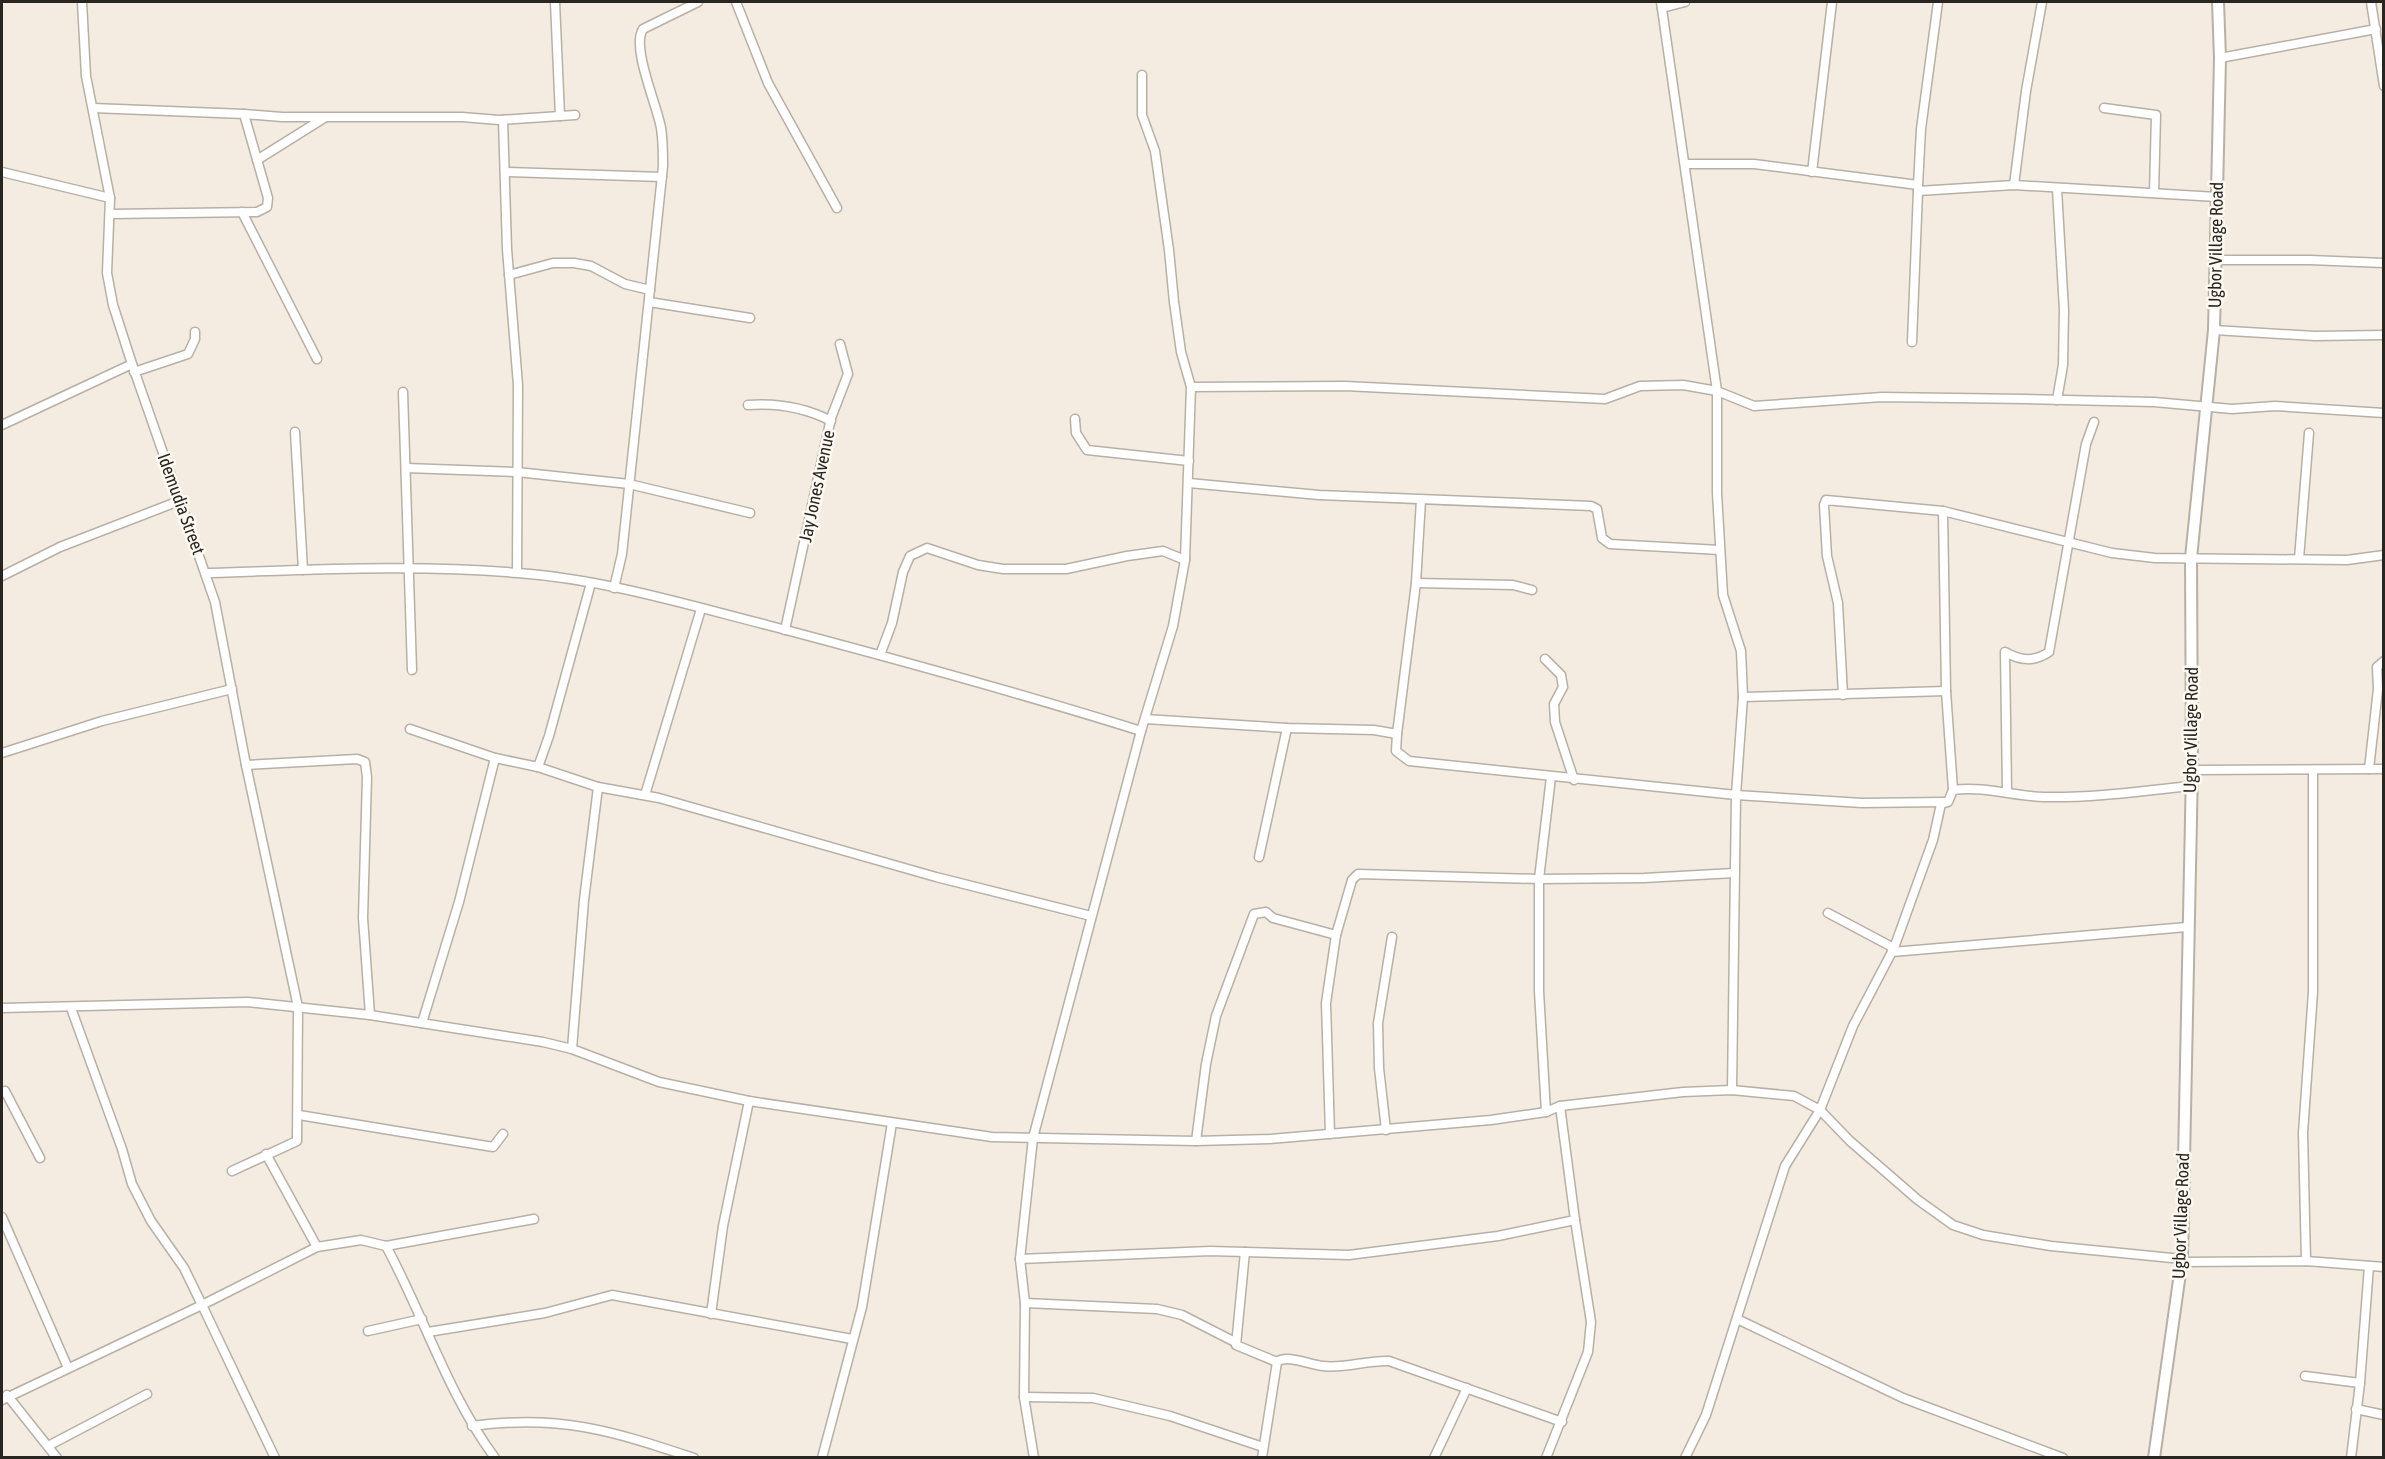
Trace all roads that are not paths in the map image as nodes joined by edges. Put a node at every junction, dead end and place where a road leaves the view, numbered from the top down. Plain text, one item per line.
1 (82, 2) edge
2 (555, 2) edge
3 (698, 2) edge
4 (736, 2) edge
5 (1685, 2) edge
6 (1832, 2) edge
7 (1938, 2) edge
8 (2042, 2) edge
9 (2218, 2) edge
10 (2371, 2) edge
11 (1662, 5) edge
12 (2376, 29) junction
13 (2381, 56) edge
14 (2220, 58) junction
15 (1142, 75) dead end
16 (2384, 86) edge
17 (93, 108) junction
18 (2104, 108) dead end
19 (244, 114) junction
20 (575, 115) dead end
21 (560, 116) junction
22 (324, 118) junction
23 (503, 120) junction
24 (257, 159) junction
25 (1684, 164) junction
26 (2, 172) edge
27 (506, 172) junction
28 (1812, 172) junction
29 (662, 177) junction
30 (2014, 185) junction
31 (1918, 188) junction
32 (2057, 189) junction
33 (2154, 193) junction
34 (2217, 197) junction
35 (110, 198) junction
36 (837, 208) dead end
37 (242, 212) junction
38 (110, 214) junction
39 (2215, 260) junction
40 (2384, 263) edge
41 (509, 274) junction
42 (650, 290) junction
43 (649, 302) junction
44 (750, 318) dead end
45 (2214, 330) junction
46 (195, 332) dead end
47 (2384, 335) edge
48 (1912, 342) dead end
49 (840, 344) dead end
50 (317, 360) dead end
51 (133, 368) junction
52 (1191, 387) junction
53 (1717, 391) junction
54 (403, 392) dead end
55 (2057, 400) junction
56 (748, 405) dead end
57 (2207, 405) junction
58 (2384, 413) edge
59 (1075, 419) dead end
60 (831, 421) junction
61 (2094, 422) dead end
62 (2, 425) edge
63 (295, 432) dead end
64 (2309, 433) dead end
65 (1189, 461) junction
66 (406, 468) junction
67 (517, 472) junction
68 (1189, 483) junction
69 (629, 484) junction
70 (1421, 500) junction
71 (179, 501) junction
72 (1943, 511) junction
73 (750, 513) dead end
74 (2069, 541) junction
75 (1720, 549) junction
76 (2384, 555) edge
77 (2191, 558) junction
78 (2299, 559) junction
79 (1185, 560) junction
80 (303, 570) junction
81 (410, 570) junction
82 (517, 572) junction
83 (206, 573) junction
84 (2, 576) edge
85 (591, 583) junction
86 (1416, 583) junction
87 (614, 588) junction
88 (1532, 590) dead end
89 (701, 609) junction
90 (785, 630) junction
91 (880, 655) junction
92 (1545, 660) dead end
93 (2384, 661) edge
94 (412, 670) dead end
95 (232, 689) junction
96 (1946, 691) junction
97 (1843, 695) junction
98 (1743, 698) junction
99 (1145, 719) junction
100 (1287, 728) junction
101 (410, 729) dead end
102 (1141, 731) junction
103 (1397, 734) junction
104 (2, 753) edge
105 (495, 758) junction
106 (246, 765) junction
107 (538, 767) junction
108 (2369, 769) junction
109 (2384, 769) edge
110 (2192, 770) junction
111 (2313, 770) junction
112 (1551, 777) junction
113 (1574, 780) junction
114 (2190, 786) junction
115 (598, 787) junction
116 (1953, 790) junction
117 (2007, 791) junction
118 (645, 795) junction
119 (1736, 795) junction
120 (1948, 802) junction
121 (1259, 857) dead end
122 (1734, 873) junction
123 (1539, 879) junction
124 (1828, 914) dead end
125 (1091, 916) junction
126 (2187, 927) junction
127 (1336, 935) junction
128 (1392, 937) dead end
129 (1893, 950) junction
130 (298, 1007) junction
131 (2, 1008) edge
132 (71, 1008) junction
133 (370, 1015) junction
134 (422, 1023) junction
135 (572, 1049) junction
136 (1732, 1090) junction
137 (2, 1093) edge
138 (749, 1101) junction
139 (1560, 1106) junction
140 (1820, 1110) junction
141 (1546, 1112) junction
142 (299, 1115) junction
143 (892, 1123) junction
144 (1386, 1130) junction
145 (502, 1134) dead end
146 (1330, 1134) junction
147 (1033, 1138) junction
148 (1196, 1141) junction
149 (267, 1154) junction
150 (40, 1158) dead end
151 (232, 1171) dead end
152 (2, 1217) edge
153 (534, 1219) dead end
154 (1575, 1220) junction
155 (386, 1246) junction
156 (317, 1247) junction
157 (1245, 1252) junction
158 (1020, 1259) junction
159 (2182, 1261) junction
160 (2306, 1261) junction
161 (2369, 1266) junction
162 (2384, 1267) edge
163 (1025, 1304) junction
164 (202, 1305) junction
165 (711, 1314) junction
166 (422, 1319) junction
167 (1737, 1319) junction
168 (368, 1331) dead end
169 (428, 1332) junction
170 (852, 1339) junction
171 (1235, 1342) junction
172 (1277, 1362) junction
173 (68, 1368) junction
174 (2305, 1376) dead end
175 (2360, 1383) junction
176 (1467, 1388) junction
177 (147, 1394) dead end
178 (4, 1397) edge
179 (1024, 1397) junction
180 (2356, 1409) junction
181 (2384, 1415) edge
182 (1562, 1422) junction
183 (472, 1426) junction
184 (48, 1446) junction
185 (1263, 1447) junction
186 (2062, 1457) edge
187 (57, 1458) edge
188 (275, 1458) edge
189 (495, 1458) edge
190 (694, 1458) edge
191 (822, 1458) edge
192 (1034, 1458) edge
193 (1262, 1458) edge
194 (1434, 1458) edge
195 (1546, 1458) edge
196 (1685, 1458) edge
197 (2154, 1458) edge
198 (2351, 1458) edge

1 - 17 street, Idemudia Street
2 - 21 street
3 - 29 street
4 - 36 street
5 - 11 street
6 - 28 street
7 - 31 street
8 - 30 street
9 - 14 street, Ugbor Village Road
10 - 12 street
11 - 25 street
12 - 13 street
12 - 14 street
13 - 16 street
14 - 34 street, Ugbor Village Road
15 - 52 street
17 - 19 street
17 - 35 street, Idemudia Street
18 - 33 street
19 - 22 street
19 - 24 street
20 - 21 street
21 - 23 street
22 - 23 street
22 - 24 street
23 - 27 street
24 - 37 street
25 - 28 street
25 - 53 street
26 - 35 street
27 - 29 street
27 - 41 street
28 - 31 street
29 - 42 street
30 - 31 street
30 - 32 street
31 - 48 street
32 - 33 street
32 - 55 street
33 - 34 street
34 - 39 street, Ugbor Village Road
35 - 38 street, Idemudia Street
37 - 38 street
37 - 50 street
38 - 51 street, Idemudia Street
39 - 40 street
39 - 45 street, Ugbor Village Road
41 - 42 street
41 - 67 street
42 - 43 street
43 - 44 street
43 - 69 street
45 - 47 street
45 - 57 street, Ugbor Village Road
46 - 51 street
49 - 60 street, Jay Jones Avenue
51 - 62 street
51 - 71 street, Idemudia Street
52 - 53 street
52 - 65 street
53 - 55 street
53 - 75 street
54 - 66 street
55 - 57 street
56 - 60 street
57 - 58 street
57 - 77 street, Ugbor Village Road
59 - 65 street
60 - 90 street, Jay Jones Avenue
61 - 74 street
63 - 80 street
64 - 78 street
65 - 68 street
66 - 67 street
66 - 81 street
67 - 69 street
67 - 82 street
68 - 70 street
68 - 79 street
69 - 73 street
69 - 87 street
70 - 75 street
70 - 86 street
71 - 83 street, Idemudia Street
71 - 84 street
72 - 74 street
72 - 96 street
72 - 97 street
74 - 77 street
74 - 117 street
75 - 98 street
76 - 78 street
77 - 78 street
77 - 110 street, Ugbor Village Road
79 - 91 street
79 - 99 street
80 - 81 street
80 - 83 street
81 - 82 street
81 - 94 street
82 - 85 street
83 - 95 street, Idemudia Street
85 - 87 street
85 - 107 street
86 - 88 street
86 - 103 street
87 - 89 street
89 - 90 street
89 - 118 street
90 - 91 street
91 - 102 street
92 - 113 street
93 - 108 street
95 - 104 street
95 - 106 street, Idemudia Street
96 - 97 street
96 - 116 street
97 - 98 street
98 - 119 street
99 - 100 street
99 - 102 street
100 - 103 street
100 - 121 street
101 - 105 street
102 - 125 street
103 - 112 street
105 - 107 street
105 - 134 street
106 - 130 street, Idemudia Street
106 - 133 street
107 - 115 street
108 - 109 street
108 - 111 street
110 - 111 street
110 - 114 street, Ugbor Village Road
111 - 160 street
112 - 113 street
112 - 123 street
113 - 119 street
114 - 117 street
114 - 126 street, Ugbor Village Road
115 - 118 street
115 - 135 street
116 - 117 street
116 - 120 street
118 - 125 street
119 - 120 street
119 - 122 street
120 - 129 street
122 - 123 street
122 - 136 street
123 - 127 street
123 - 141 street
124 - 129 street
125 - 147 street
126 - 129 street
126 - 159 street, Ugbor Village Road
127 - 146 street
127 - 148 street
128 - 144 street
129 - 140 street
130 - 132 street
130 - 133 street
130 - 142 street, Idemudia Street
131 - 132 street
132 - 164 street
133 - 134 street
134 - 135 street
135 - 138 street
136 - 139 street
136 - 140 street
137 - 150 street
138 - 143 street
138 - 165 street
139 - 141 street
139 - 154 street
140 - 159 street
140 - 167 street
141 - 144 street
142 - 145 street
142 - 149 street, Idemudia Street
143 - 147 street
143 - 170 street
144 - 146 street
146 - 148 street
147 - 148 street
147 - 158 street
149 - 151 street
149 - 156 street
152 - 173 street
153 - 155 street
154 - 157 street
154 - 182 street
155 - 156 street
155 - 166 street
156 - 164 street
157 - 158 street
157 - 171 street
158 - 163 street
159 - 160 street
159 - 197 street, Ugbor Village Road
160 - 161 street
161 - 162 street
161 - 175 street
163 - 171 street
163 - 179 street
164 - 173 street
164 - 188 street
165 - 169 street
165 - 170 street
166 - 168 street
166 - 169 street
167 - 186 street
167 - 196 street
169 - 183 street
170 - 191 street
171 - 172 street
172 - 176 street
172 - 185 street
173 - 178 street
174 - 175 street
175 - 180 street
176 - 182 street
176 - 194 street
177 - 184 street
178 - 184 street
179 - 185 street
179 - 192 street
180 - 181 street
180 - 198 street
182 - 195 street
183 - 189 street
183 - 190 street
184 - 187 street
185 - 193 street

